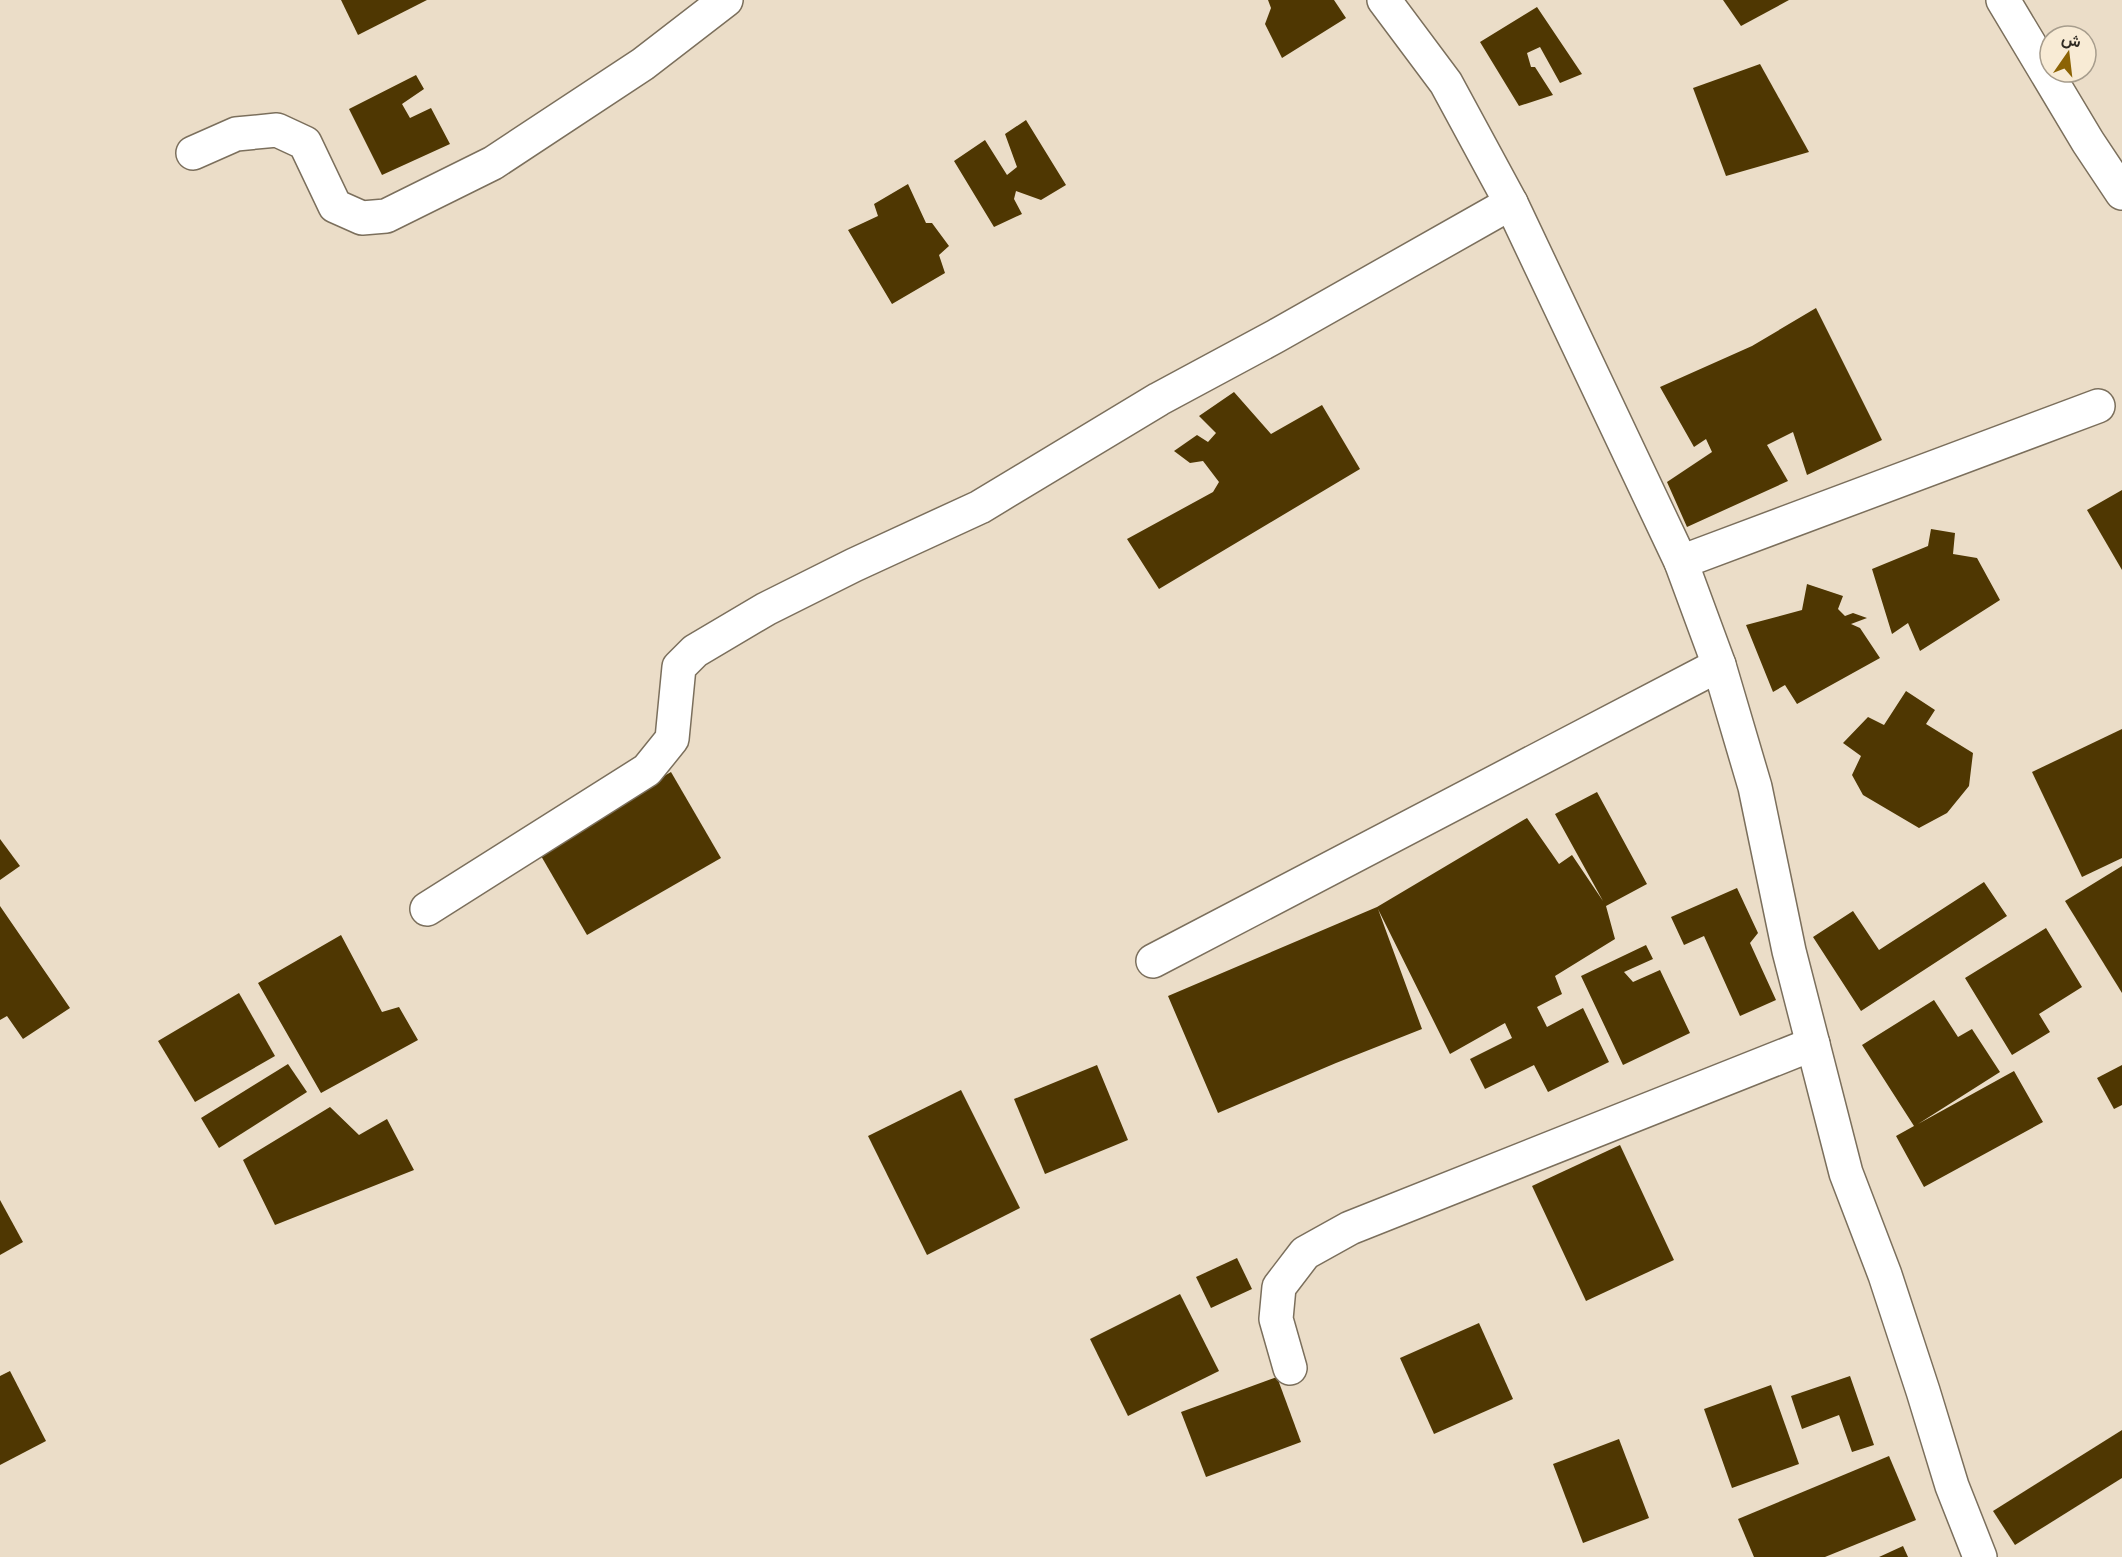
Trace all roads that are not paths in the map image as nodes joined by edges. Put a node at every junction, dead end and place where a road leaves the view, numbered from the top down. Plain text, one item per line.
1 (726, 0) edge
2 (1384, 0) edge
3 (2003, 0) edge
4 (194, 153) dead end
5 (2122, 193) edge
6 (1510, 203) junction
7 (2098, 406) dead end
8 (1681, 562) junction
9 (1719, 665) junction
10 (427, 909) dead end
11 (1153, 962) dead end
12 (1813, 1044) junction
13 (1290, 1368) dead end
14 (1980, 1557) edge

1 - 4 street
2 - 6 street
3 - 5 street
6 - 8 street
6 - 10 street
7 - 8 street
8 - 9 street
9 - 11 street
9 - 12 street
12 - 13 street
12 - 14 street

